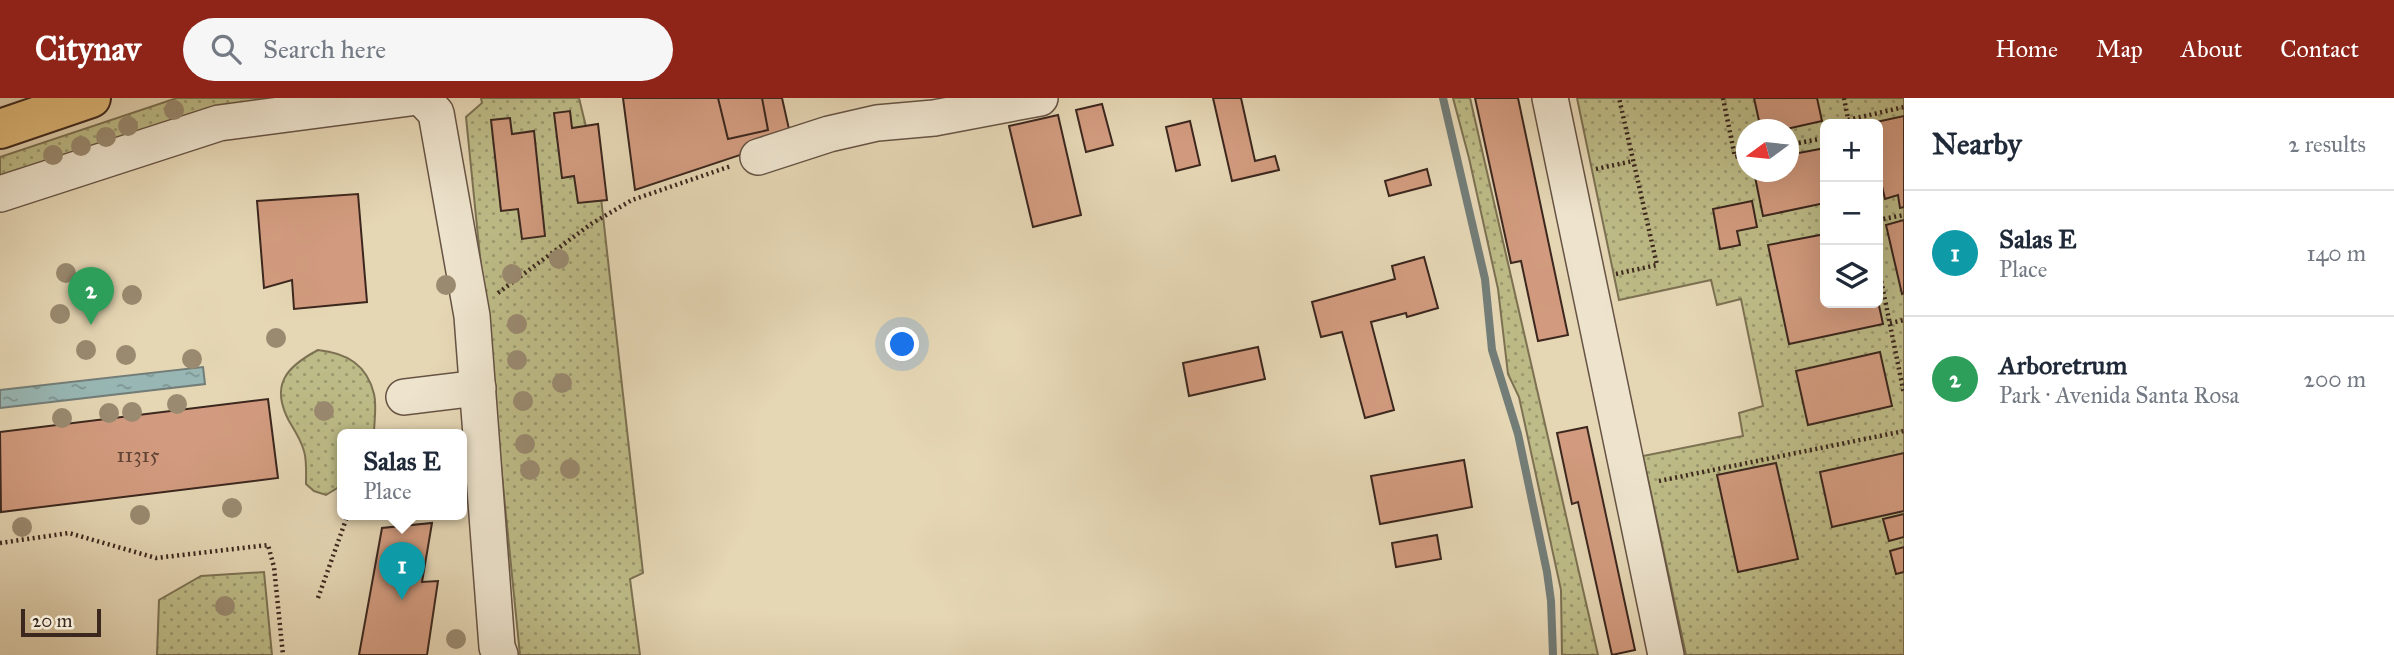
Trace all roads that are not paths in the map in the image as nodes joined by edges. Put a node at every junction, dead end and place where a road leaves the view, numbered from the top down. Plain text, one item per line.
1 (91, 98) edge
2 (410, 98) edge
3 (422, 98) edge
4 (1040, 98) edge
5 (1550, 98) edge
6 (0, 129) edge
7 (758, 157) road end
8 (0, 194) edge
9 (478, 388) junction
10 (404, 397) dead end
11 (500, 655) edge
12 (1666, 655) edge

1 - 6 main road
2 - 8 lane
3 - 9 lane
4 - 7 lane
5 - 12 lane
9 - 10 lane
9 - 11 lane

